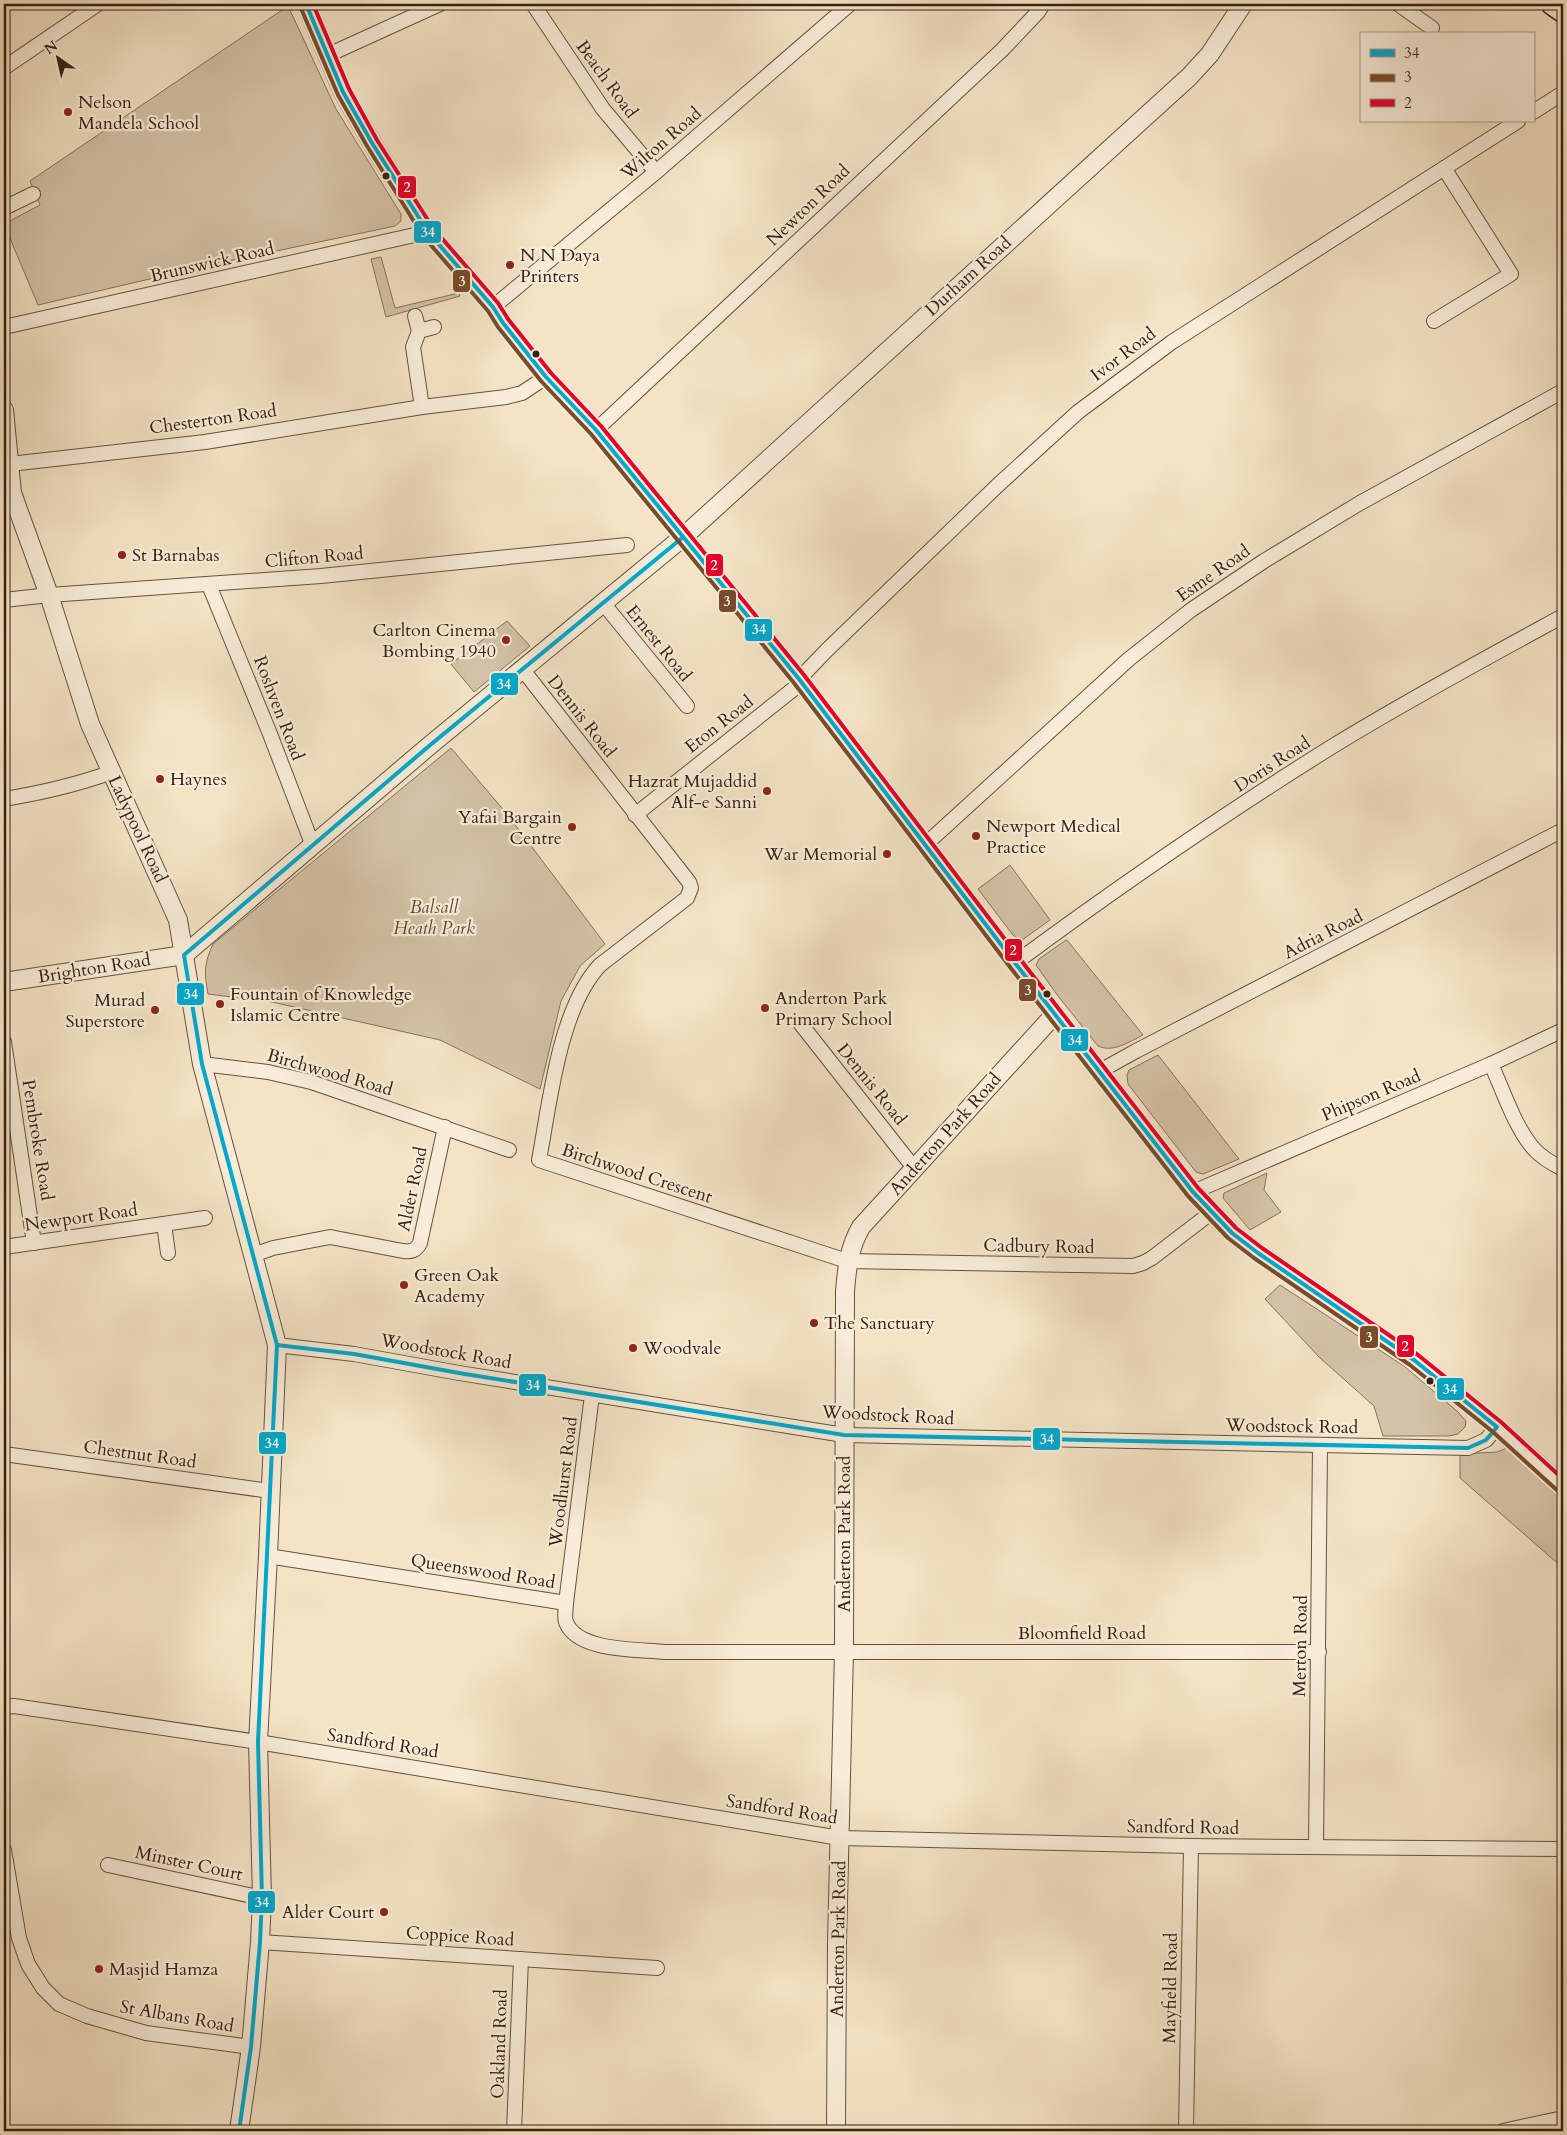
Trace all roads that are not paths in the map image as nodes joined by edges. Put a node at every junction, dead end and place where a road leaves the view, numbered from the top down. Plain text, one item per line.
1 (98, 4) edge
2 (306, 4) edge
3 (440, 4) edge
4 (533, 4) edge
5 (850, 4) edge
6 (1043, 4) edge
7 (1243, 4) edge
8 (1398, 4) edge
9 (1553, 4) edge
10 (1563, 11) edge
11 (1432, 28) dead end
12 (328, 55) junction
13 (4, 68) edge
14 (1563, 93) edge
15 (1534, 111) edge
16 (1516, 122) edge
17 (1444, 168) junction
18 (656, 172) junction
19 (33, 194) dead end
20 (4, 208) edge
21 (428, 232) junction
22 (493, 307) junction
23 (415, 316) dead end
24 (1434, 321) dead end
25 (4, 327) edge
26 (434, 327) dead end
27 (419, 331) junction
28 (546, 377) junction
29 (1563, 391) edge
30 (422, 407) junction
31 (4, 410) edge
32 (596, 430) junction
33 (10, 464) junction
34 (682, 538) junction
35 (627, 545) dead end
36 (209, 584) junction
37 (49, 595) junction
38 (4, 600) edge
39 (603, 603) junction
40 (1563, 616) edge
41 (523, 670) junction
42 (799, 679) junction
43 (687, 706) dead end
44 (112, 772) junction
45 (4, 799) edge
46 (635, 815) junction
47 (1563, 830) edge
48 (926, 844) junction
49 (312, 846) junction
50 (680, 903) joint
51 (184, 954) junction
52 (1015, 963) junction
53 (4, 982) edge
54 (1055, 1014) junction
55 (800, 1023) dead end
56 (1563, 1030) edge
57 (4, 1042) edge
58 (202, 1064) junction
59 (1492, 1064) junction
60 (1100, 1071) junction
61 (444, 1127) junction
62 (509, 1150) dead end
63 (914, 1168) junction
64 (1563, 1169) edge
65 (1193, 1192) junction
66 (1212, 1212) junction
67 (205, 1218) dead end
68 (164, 1224) junction
69 (34, 1243) junction
70 (4, 1247) edge
71 (168, 1253) dead end
72 (253, 1256) junction
73 (847, 1260) junction
74 (277, 1345) junction
75 (592, 1395) junction
76 (1497, 1427) junction
77 (844, 1434) junction
78 (1320, 1446) junction
79 (4, 1454) edge
80 (1563, 1487) edge
81 (270, 1491) junction
82 (268, 1556) junction
83 (566, 1603) junction
84 (844, 1651) junction
85 (1319, 1652) junction
86 (4, 1707) edge
87 (258, 1742) junction
88 (840, 1838) junction
89 (1191, 1846) junction
90 (1316, 1847) junction
91 (1563, 1848) edge
92 (4, 1850) edge
93 (108, 1865) dead end
94 (262, 1898) junction
95 (260, 1942) junction
96 (521, 1959) junction
97 (657, 1968) dead end
98 (251, 2047) junction
99 (1563, 2118) edge
100 (239, 2131) edge
101 (514, 2131) edge
102 (836, 2131) edge
103 (1186, 2131) edge
104 (1503, 2131) edge

1 - 13 street
2 - 12 street
3 - 12 street
4 - 18 street, Beach Road
5 - 18 street, Wilton Road
6 - 32 street, Newton Road
7 - 34 street, Durham Road
8 - 11 street
9 - 10 highway
12 - 21 street
14 - 15 street
16 - 17 street, Ivor Road
17 - 24 street
17 - 42 street, Ivor Road
18 - 22 street, Wilton Road
19 - 20 street
21 - 22 street
21 - 25 street, Brunswick Road
22 - 28 street
23 - 27 street
26 - 27 street
27 - 30 street
28 - 30 street, Chesterton Road
28 - 32 street
29 - 48 street, Esme Road
30 - 33 street, Chesterton Road
31 - 33 street, Ladypool Road
32 - 34 street
33 - 37 street, Ladypool Road
34 - 39 street, Durham Road
34 - 42 street
35 - 36 street, Clifton Road
36 - 37 street, Clifton Road
36 - 49 street, Roshven Road
37 - 38 street, Clifton Road
37 - 44 street, Ladypool Road
39 - 41 street, Durham Road
39 - 43 street, Ernest Road
40 - 52 street, Doris Road
41 - 46 street, Dennis Road
41 - 49 street, Durham Road
42 - 46 street, Eton Road
42 - 48 street
44 - 45 street
44 - 51 street, Ladypool Road
46 - 50 street, Dennis Road
47 - 60 street, Adria Road
48 - 52 street
49 - 51 street, Durham Road
50 - 73 street, Birchwood Crescent
51 - 53 street, Brighton Road
51 - 58 street, Ladypool Road
52 - 54 street
54 - 60 street
54 - 63 street, Anderton Park Road
55 - 63 street, Dennis Road
56 - 59 street, Phipson Road
57 - 69 street, Pembroke Road
58 - 61 street, Birchwood Road
58 - 72 street, Ladypool Road
59 - 64 street
59 - 65 street, Phipson Road
60 - 65 street
61 - 62 street, Alder Road
61 - 72 street, Alder Road
63 - 73 street, Anderton Park Road
65 - 66 street
66 - 73 street, Cadbury Road
66 - 76 street
67 - 68 street, Newport Road
68 - 69 street, Newport Road
68 - 71 street, Newport Road
69 - 70 street, Newport Road
72 - 74 street, Ladypool Road
73 - 77 street, Anderton Park Road
74 - 75 street, Woodstock Road
74 - 81 street, Ladypool Road
75 - 77 street, Woodstock Road
75 - 83 street, Woodhurst Road
76 - 78 street, Woodstock Road
76 - 80 street
77 - 78 street, Woodstock Road
77 - 84 street, Anderton Park Road
78 - 85 street, Merton Road
79 - 81 street, Chestnut Road
81 - 82 street, Ladypool Road
82 - 83 street, Queenswood Road
82 - 87 street, Ladypool Road
83 - 84 street, Queenswood Road
84 - 85 street, Bloomfield Road
84 - 88 street, Anderton Park Road
85 - 90 street, Merton Road
86 - 87 street, Sandford Road
87 - 88 street, Sandford Road
87 - 94 street, Ladypool Road
88 - 89 street, Sandford Road
88 - 102 street, Anderton Park Road
89 - 90 street, Sandford Road
89 - 103 street, Mayfield Road
90 - 91 street, Sandford Road
92 - 98 street, St Albans Road
93 - 94 street, Minster Court
94 - 95 street, Ladypool Road
95 - 96 street, Coppice Road
95 - 98 street, Ladypool Road
96 - 97 street, Coppice Road
96 - 101 street, Oakland Road
98 - 100 street, Ladypool Road
99 - 104 street

